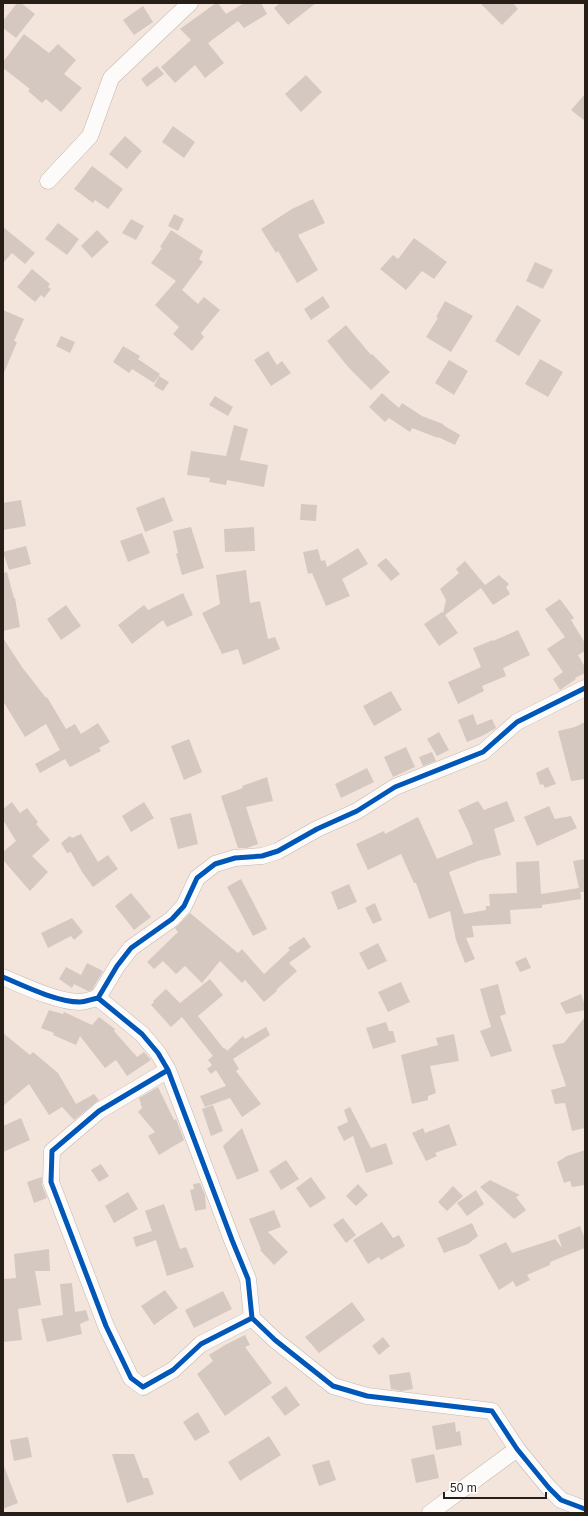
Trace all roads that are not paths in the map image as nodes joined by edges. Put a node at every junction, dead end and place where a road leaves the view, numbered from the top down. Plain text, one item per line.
1 (190, 3) edge
2 (48, 181) dead end
3 (585, 688) edge
4 (3, 977) edge
5 (98, 998) junction
6 (168, 1070) junction
7 (252, 1318) junction
8 (517, 1449) junction
9 (585, 1509) edge
10 (430, 1513) edge

1 - 2 street
3 - 5 street
4 - 5 street
5 - 6 street
6 - 7 street
6 - 7 street
7 - 8 street
8 - 9 street
8 - 10 street

